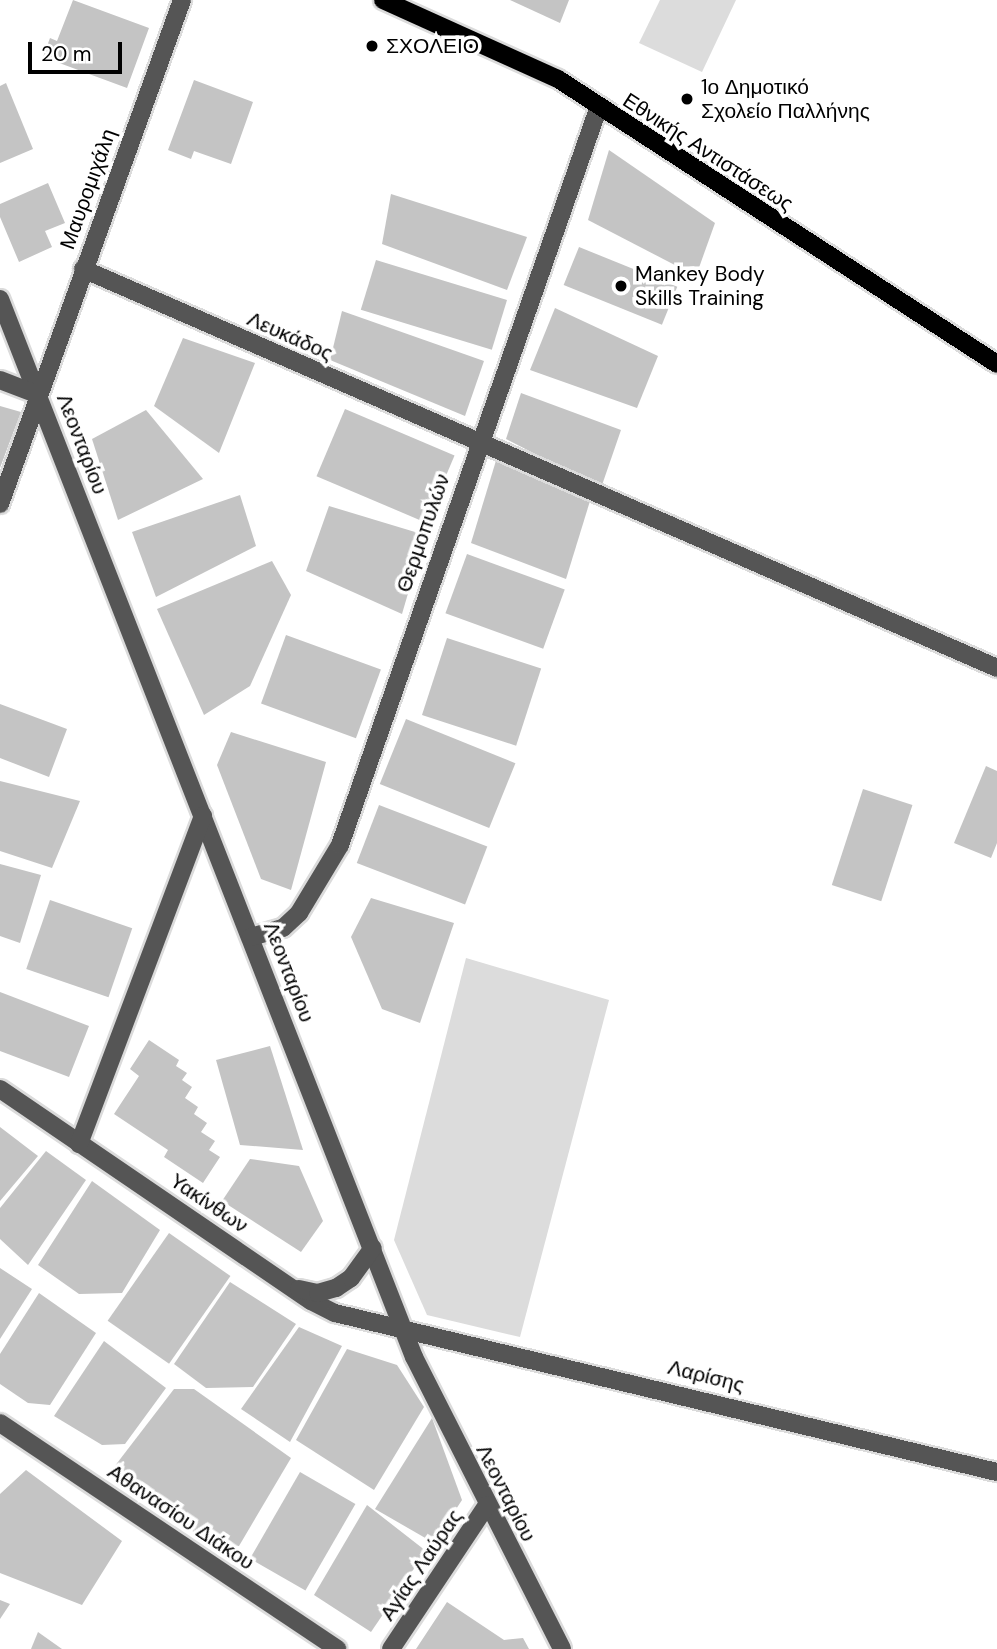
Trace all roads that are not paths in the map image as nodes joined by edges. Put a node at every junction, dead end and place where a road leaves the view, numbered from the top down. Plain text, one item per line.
1 (182, 0) edge
2 (383, 0) edge
3 (598, 110) junction
4 (83, 269) junction
5 (0, 299) edge
6 (997, 364) edge
7 (0, 380) edge
8 (37, 394) junction
9 (56, 440) junction
10 (477, 445) junction
11 (20, 446) junction
12 (0, 504) edge
13 (997, 668) edge
14 (203, 816) junction
15 (251, 937) junction
16 (0, 1089) edge
17 (79, 1144) junction
18 (373, 1248) junction
19 (292, 1287) junction
20 (403, 1329) junction
21 (0, 1423) edge
22 (997, 1472) edge
23 (488, 1506) junction
24 (337, 1649) edge
25 (391, 1649) edge
26 (562, 1649) edge

1 - 4 street, Μαυρομιχάλη
2 - 3 main road, Εθνικής Αντιστάσεως
3 - 6 main road, Εθνικής Αντιστάσεως
3 - 10 street, Θερμοπυλών
4 - 8 street, Μαυρομιχάλη
4 - 10 street, Λευκάδος
5 - 8 street, Λεονταρίου
7 - 8 street
8 - 9 street, Λεονταρίου
8 - 11 street, Μαυρομιχάλη
9 - 11 street
9 - 14 street, Λεονταρίου
10 - 13 street, Λευκάδος
10 - 15 street, Θερμοπυλών
11 - 12 street, Μαυρομιχάλη
14 - 15 street, Λεονταρίου
14 - 17 street
15 - 18 street, Λεονταρίου
16 - 17 street, Υακίνθων
17 - 19 street, Υακίνθων
18 - 19 street
18 - 20 street, Λεονταρίου
19 - 20 street, Υακίνθων
20 - 22 street, Λαρίσης
20 - 23 street, Λεονταρίου
21 - 24 street, Αθανασίου Διάκου
23 - 25 street, Αγίας Λαύρας
23 - 26 street, Λεονταρίου

